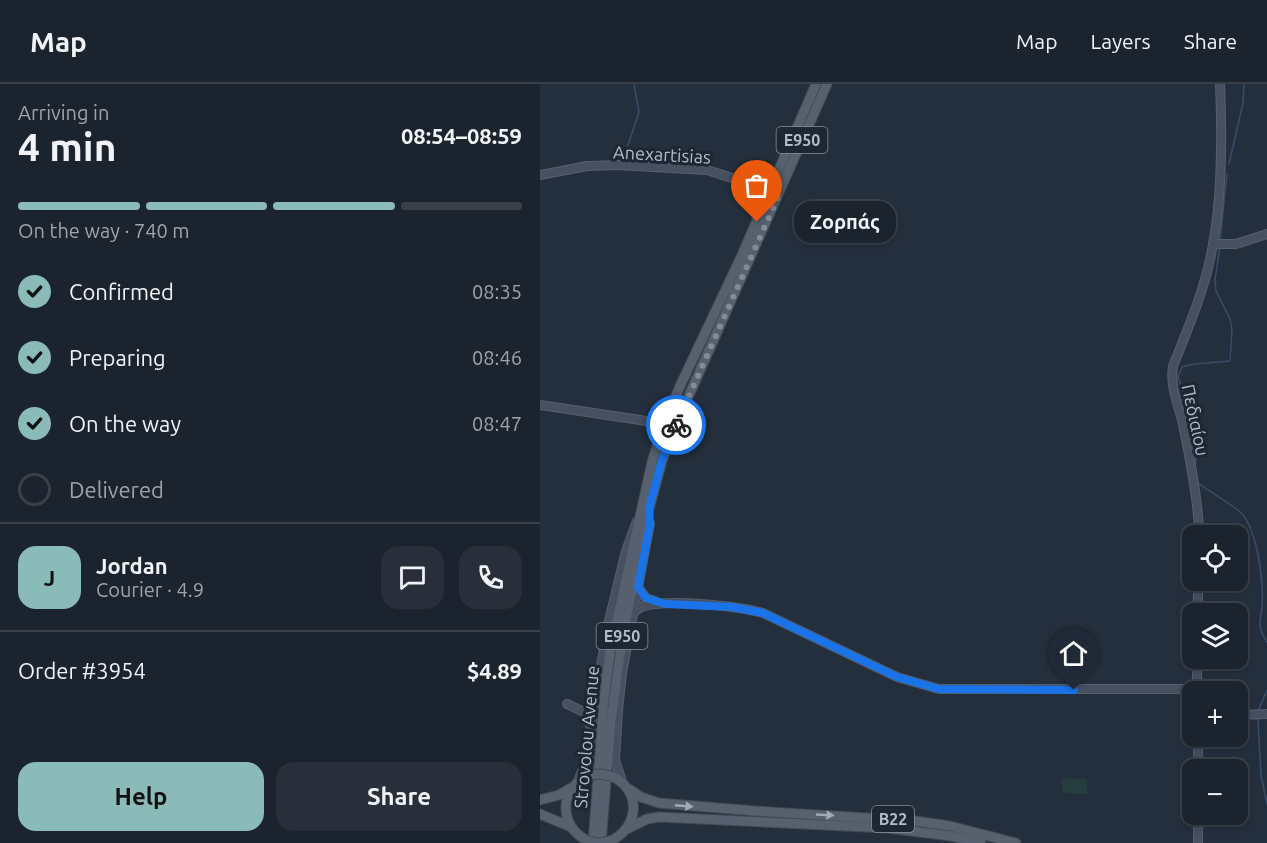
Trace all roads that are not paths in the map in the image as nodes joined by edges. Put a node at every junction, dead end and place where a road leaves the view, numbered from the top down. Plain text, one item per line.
1 (816, 84) edge
2 (827, 84) edge
3 (1220, 84) edge
4 (540, 175) edge
5 (773, 195) junction
6 (1267, 234) edge
7 (1218, 244) junction
8 (540, 405) edge
9 (664, 424) junction
10 (675, 427) junction
11 (649, 509) junction
12 (638, 520) junction
13 (1199, 525) edge
14 (638, 587) junction
15 (666, 604) junction
16 (633, 614) junction
17 (1182, 690) edge
18 (567, 704) dead end
19 (1248, 714) edge
20 (1267, 714) edge
21 (592, 732) junction
22 (622, 781) junction
23 (575, 784) junction
24 (629, 789) junction
25 (540, 800) edge
26 (540, 814) edge
27 (1198, 825) edge
28 (573, 830) junction
29 (615, 838) edge
30 (586, 842) edge
31 (981, 843) edge
32 (1016, 843) edge
33 (1198, 843) edge

1 - 5 main road, E950
2 - 5 main road, E950
3 - 7 street, Πεδιαίου
4 - 5 street, Anexartisias
5 - 9 main road, E950
5 - 10 main road, E950
6 - 7 street
7 - 13 street, Πεδιαίου
8 - 9 street
9 - 10 street
9 - 12 main road, Strovolou Avenue / E950
10 - 11 main road, Strovolou Avenue / E950
11 - 14 street, E950
11 - 29 main road, Strovolou Avenue / E950
12 - 21 street, E950
12 - 30 main road, Strovolou Avenue / E950
14 - 15 street
14 - 16 street, E950
15 - 16 street
15 - 17 street
16 - 22 street, E950
18 - 21 street
19 - 20 street
21 - 23 street, E950
22 - 23 main road, bridge
22 - 24 main road
23 - 25 main road
23 - 28 main road
24 - 29 main road
24 -> 32 main road, B22
26 - 28 main road
27 - 33 street
28 - 30 main road
29 - 30 main road, bridge
29 - 31 main road, B22

